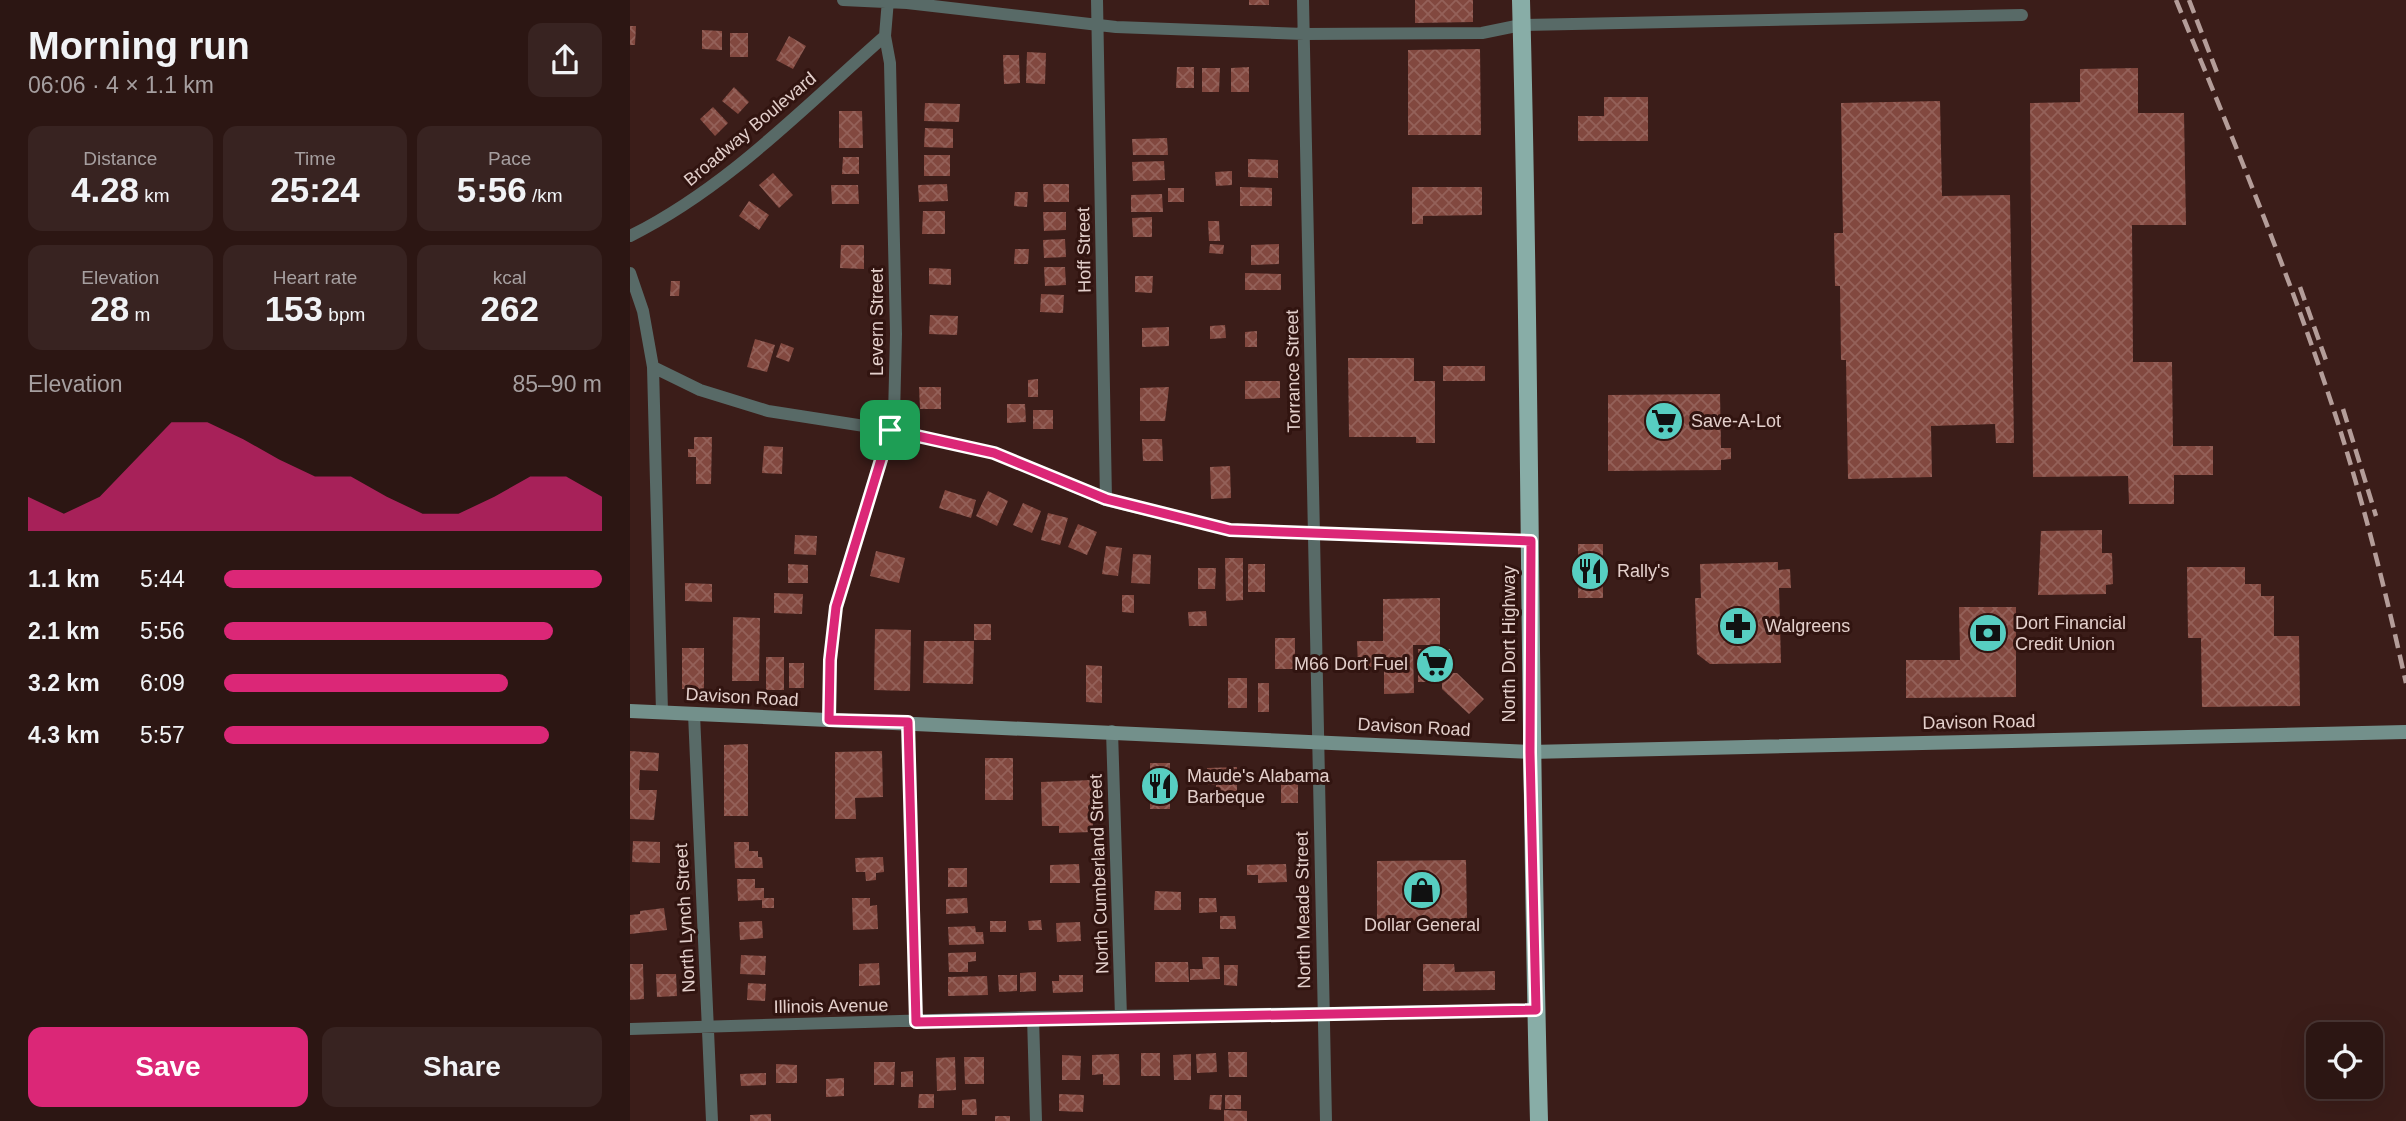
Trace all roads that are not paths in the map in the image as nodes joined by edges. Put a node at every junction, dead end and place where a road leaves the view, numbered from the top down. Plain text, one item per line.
1 (843, 0) edge
2 (1097, 0) edge
3 (1303, 0) edge
4 (1521, 0) edge
5 (888, 1) edge
6 (2022, 15) dead end
7 (1521, 25) junction
8 (1098, 26) junction
9 (1304, 34) junction
10 (885, 36) junction
11 (630, 236) edge
12 (630, 273) edge
13 (653, 366) junction
14 (890, 430) junction
15 (1106, 499) junction
16 (1314, 531) junction
17 (1531, 541) junction
18 (630, 711) edge
19 (662, 712) junction
20 (694, 714) junction
21 (829, 720) junction
22 (908, 722) junction
23 (1112, 731) junction
24 (2406, 732) edge
25 (1317, 741) junction
26 (1530, 752) junction
27 (1536, 1010) junction
28 (1323, 1012) junction
29 (1033, 1017) junction
30 (1121, 1017) junction
31 (916, 1022) junction
32 (708, 1027) junction
33 (630, 1029) edge
34 (712, 1121) edge
35 (1036, 1121) edge
36 (1326, 1121) edge
37 (1539, 1121) edge

1 - 5 street
2 - 8 street, Hoff Street
3 - 9 street, Torrance Street
4 - 7 main road, North Dort Highway
5 - 8 street
5 - 10 street, Levern Street
6 - 7 street
7 - 9 street
7 - 17 main road, North Dort Highway
8 - 9 street
8 - 15 street, Hoff Street
9 - 16 street, Torrance Street
10 - 11 street, Broadway Boulevard
10 - 14 street, Levern Street
12 - 13 street
13 - 14 street
13 - 19 street
14 - 15 street
14 - 21 street, Levern Street
15 - 16 street
16 - 17 street
16 - 25 street, Torrance Street
17 - 26 main road, North Dort Highway
18 - 19 main road, Davison Road
19 - 20 main road, Davison Road
20 - 21 main road, Davison Road
20 - 32 street, North Lynch Street
21 - 22 main road, Davison Road
22 - 23 main road, Davison Road
22 - 31 street
23 - 25 main road, Davison Road
23 - 30 street, North Cumberland Street
24 - 26 main road, Davison Road
25 - 26 main road, Davison Road
25 - 28 street, North Meade Street
26 - 27 main road, North Dort Highway
27 - 28 street, Illinois Avenue
27 - 37 main road, North Dort Highway
28 - 30 street, Illinois Avenue
28 - 36 street, North Meade Street
29 - 30 street, Illinois Avenue
29 - 31 street, Illinois Avenue
29 - 35 street
31 - 32 street, Illinois Avenue
32 - 33 street, Illinois Avenue
32 - 34 street, North Lynch Street

